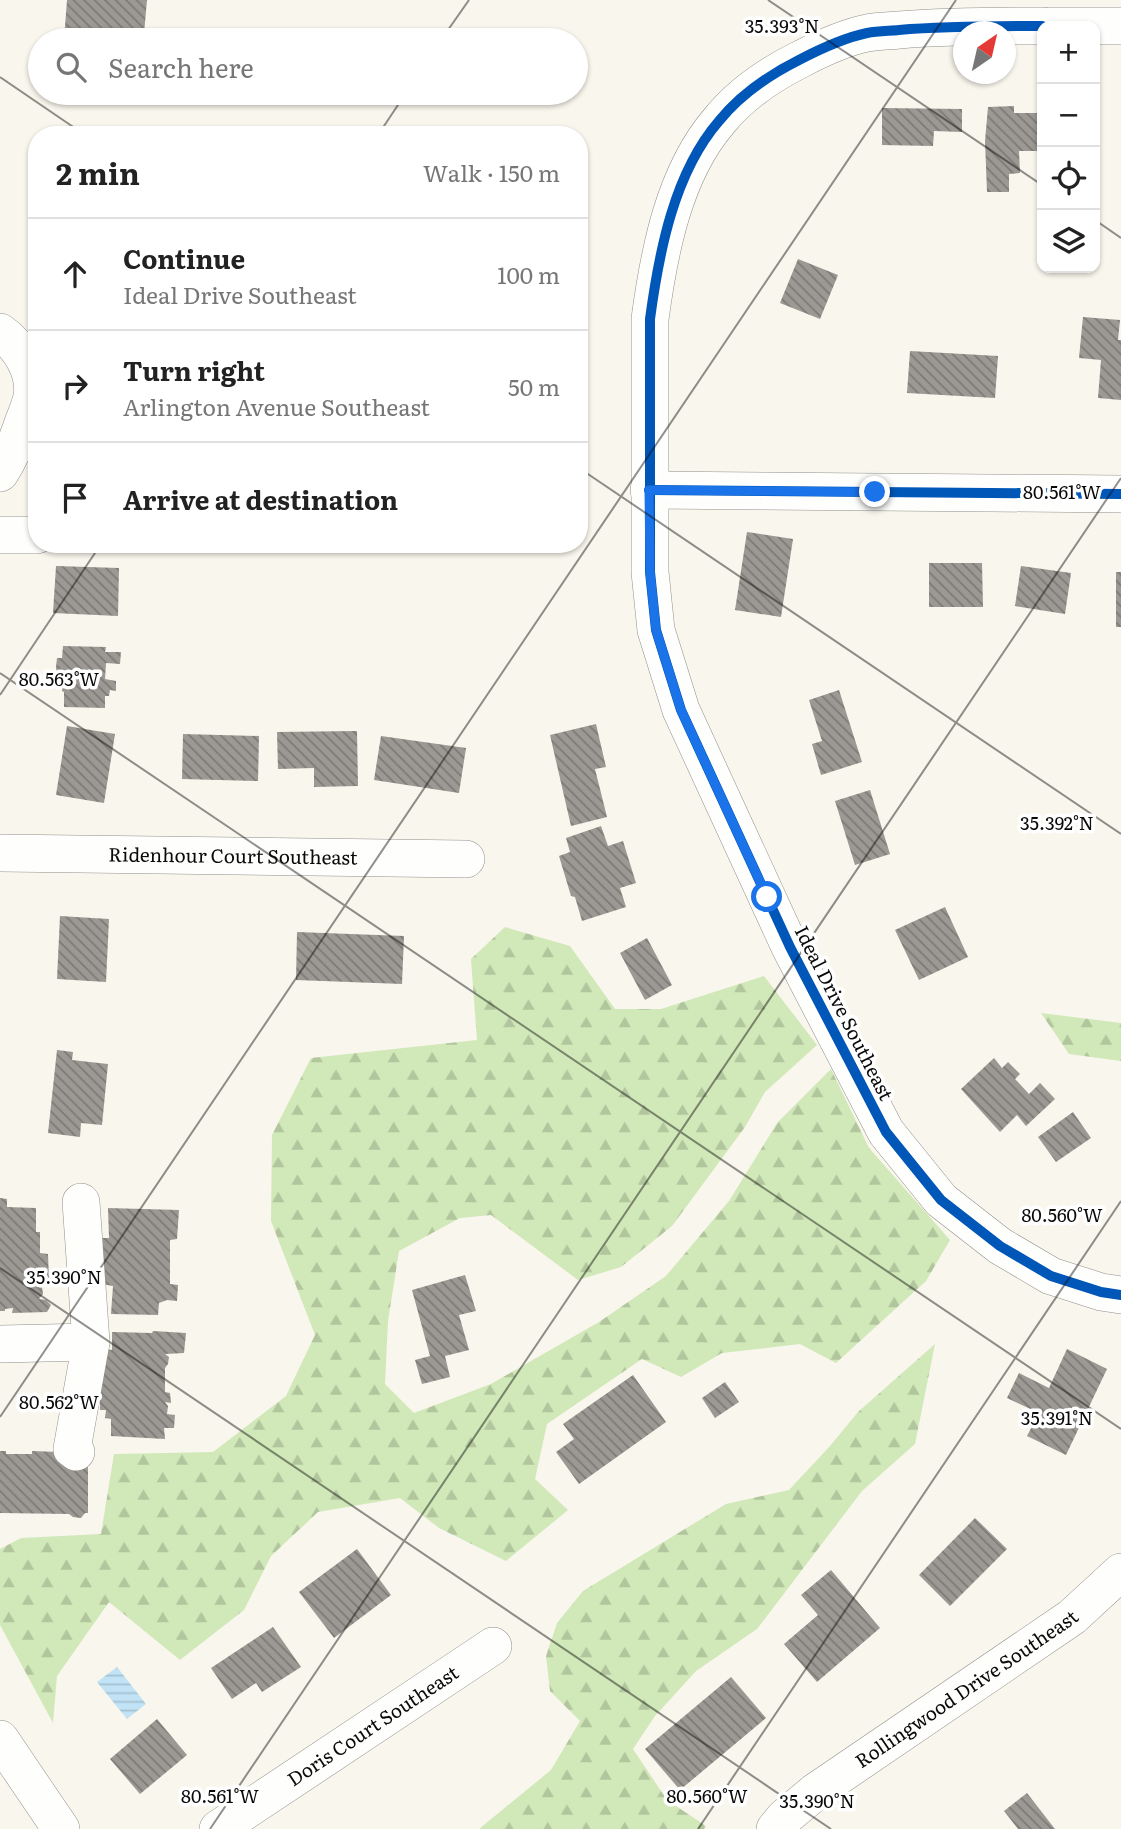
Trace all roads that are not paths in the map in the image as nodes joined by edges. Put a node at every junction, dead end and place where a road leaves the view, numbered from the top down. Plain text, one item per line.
1 (1037, 26) edge
2 (1100, 26) edge
3 (1121, 26) edge
4 (0, 332) edge
5 (28, 368) edge
6 (28, 408) edge
7 (0, 473) edge
8 (649, 490) junction
9 (1121, 494) edge
10 (0, 535) edge
11 (28, 535) edge
12 (0, 853) edge
13 (466, 859) dead end
14 (81, 1202) dead end
15 (1121, 1295) edge
16 (91, 1342) junction
17 (0, 1344) edge
18 (76, 1452) dead end
19 (1121, 1572) edge
20 (493, 1646) dead end
21 (0, 1739) edge
22 (61, 1829) edge
23 (218, 1829) edge
24 (775, 1829) edge

1 - 8 street, Ideal Drive Southeast
2 - 3 street
4 - 5 street
6 - 7 street
8 - 9 street
8 - 15 street, Ideal Drive Southeast
10 - 11 street
12 - 13 street, Ridenhour Court Southeast
14 - 16 street
16 - 17 street
16 - 18 street
19 - 24 street, Rollingwood Drive Southeast
20 - 23 street, Doris Court Southeast
21 - 22 street

